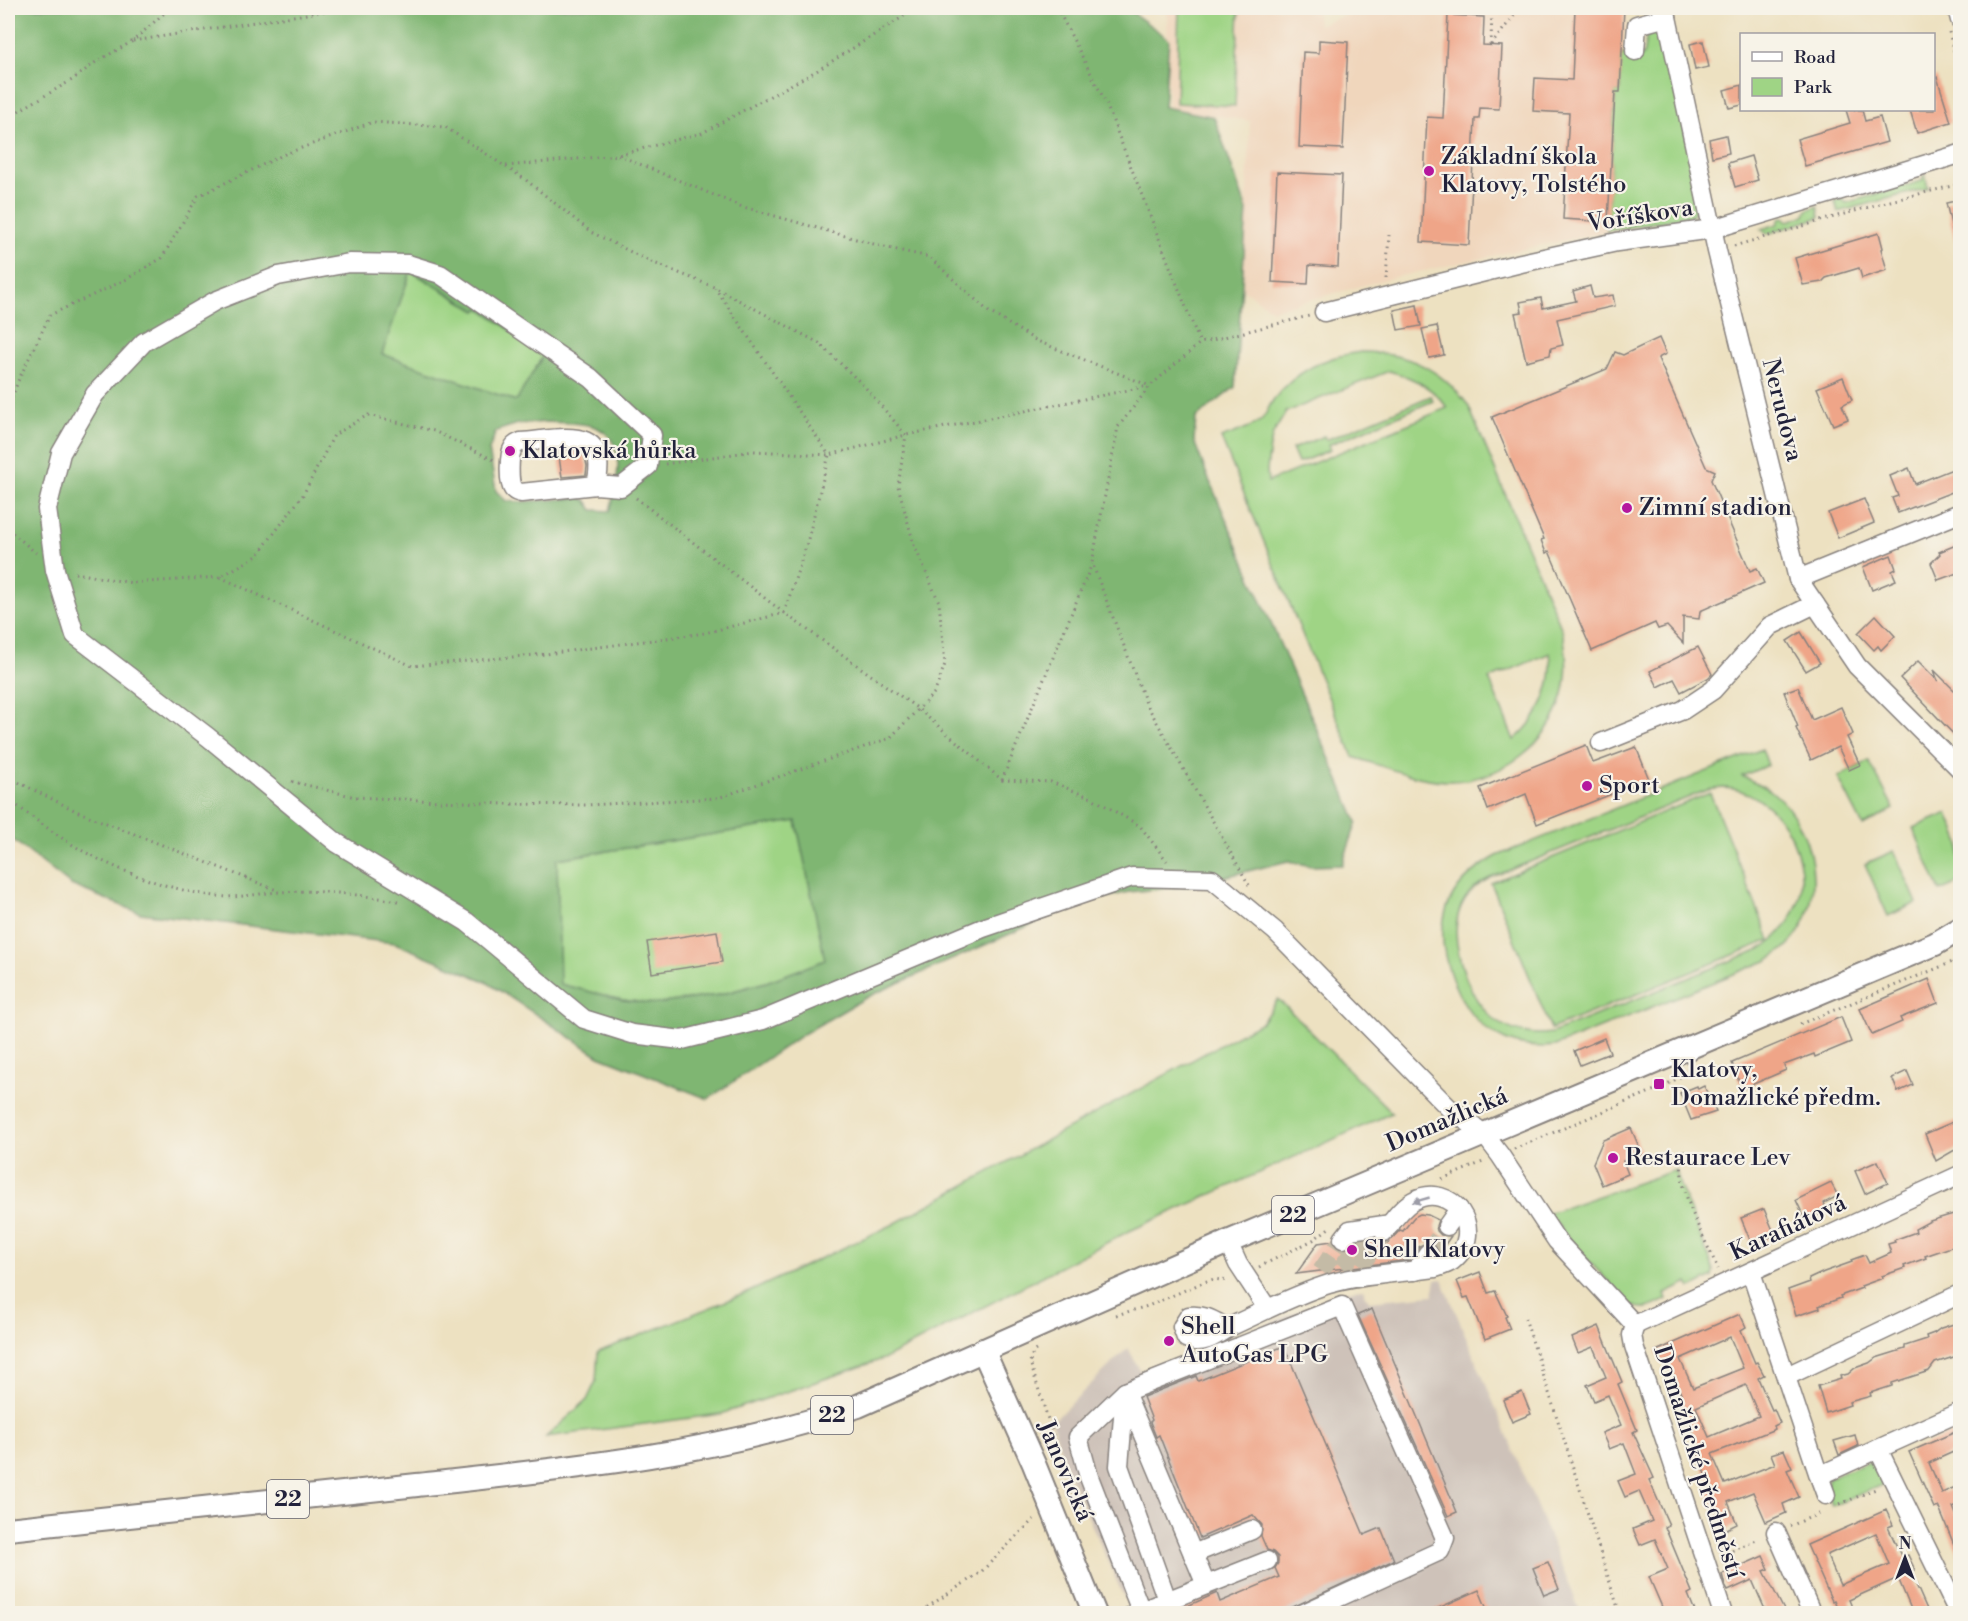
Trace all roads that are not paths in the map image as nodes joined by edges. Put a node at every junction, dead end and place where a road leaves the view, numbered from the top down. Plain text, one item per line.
1 (1957, 8) edge
2 (1666, 12) edge
3 (1955, 25) edge
4 (1635, 51) dead end
5 (1960, 154) edge
6 (1713, 229) junction
7 (1324, 312) road end
8 (597, 485) junction
9 (1960, 513) edge
10 (1798, 579) junction
11 (1815, 604) junction
12 (1601, 743) dead end
13 (1960, 769) edge
14 (1960, 929) edge
15 (1960, 939) edge
16 (1935, 944) junction
17 (1484, 1134) junction
18 (1960, 1175) edge
19 (1459, 1209) junction
20 (1447, 1226) tunnel mouth
21 (1343, 1239) tunnel mouth
22 (1228, 1242) junction
23 (1428, 1253) tunnel mouth
24 (1415, 1271) junction
25 (1751, 1272) junction
26 (1960, 1294) edge
27 (1267, 1308) junction
28 (1635, 1325) junction
29 (1227, 1328) dead end
30 (983, 1350) junction
31 (1787, 1376) junction
32 (1125, 1392) junction
33 (1960, 1412) edge
34 (1878, 1449) junction
35 (1119, 1466) junction
36 (1819, 1476) junction
37 (1089, 1477) junction
38 (1826, 1495) dead end
39 (8, 1529) edge
40 (1252, 1530) dead end
41 (1776, 1532) road end
42 (1193, 1554) junction
43 (1267, 1561) dead end
44 (1206, 1585) junction
45 (1167, 1600) junction
46 (1326, 1609) edge
47 (1137, 1612) edge
48 (1095, 1614) edge
49 (1302, 1614) edge
50 (1723, 1614) edge
51 (1812, 1614) edge
52 (1959, 1614) edge

1 - 3 street
2 - 4 street
2 - 6 street, Nerudova
5 - 6 street, Voříškova
6 - 7 street, Voříškova
6 - 10 street, Nerudova
8 - 8 street
8 - 17 street
9 - 10 street
10 - 11 street, Nerudova
11 - 12 street
11 - 13 street, Nerudova
14 - 16 main road, Domažlická / 22
15 - 16 main road, Domažlická / 22
16 - 17 main road, Domažlická / 22
17 - 22 main road, Domažlická / 22
17 - 28 street
18 - 25 street, Karafiátová
19 - 20 street
19 -> 21 street
19 - 24 street
22 - 27 street
22 - 30 main road, Domažlická / 22
23 - 24 street
24 - 27 street
25 - 28 street, Karafiátová
25 - 31 street
26 - 31 street
27 - 29 street
28 - 50 street, Domažlické předměstí
30 - 39 main road, 22
30 - 48 main road, Janovická
31 - 36 street
32 - 35 street
32 - 37 street
32 - 42 street
32 - 46 street
33 - 34 street
34 - 36 street
34 - 52 street
35 - 37 street
35 - 45 street
36 - 38 street
37 - 47 street
40 - 42 street
41 - 51 street
42 - 44 street
43 - 44 street
44 - 45 street
45 - 47 street
46 - 49 street

